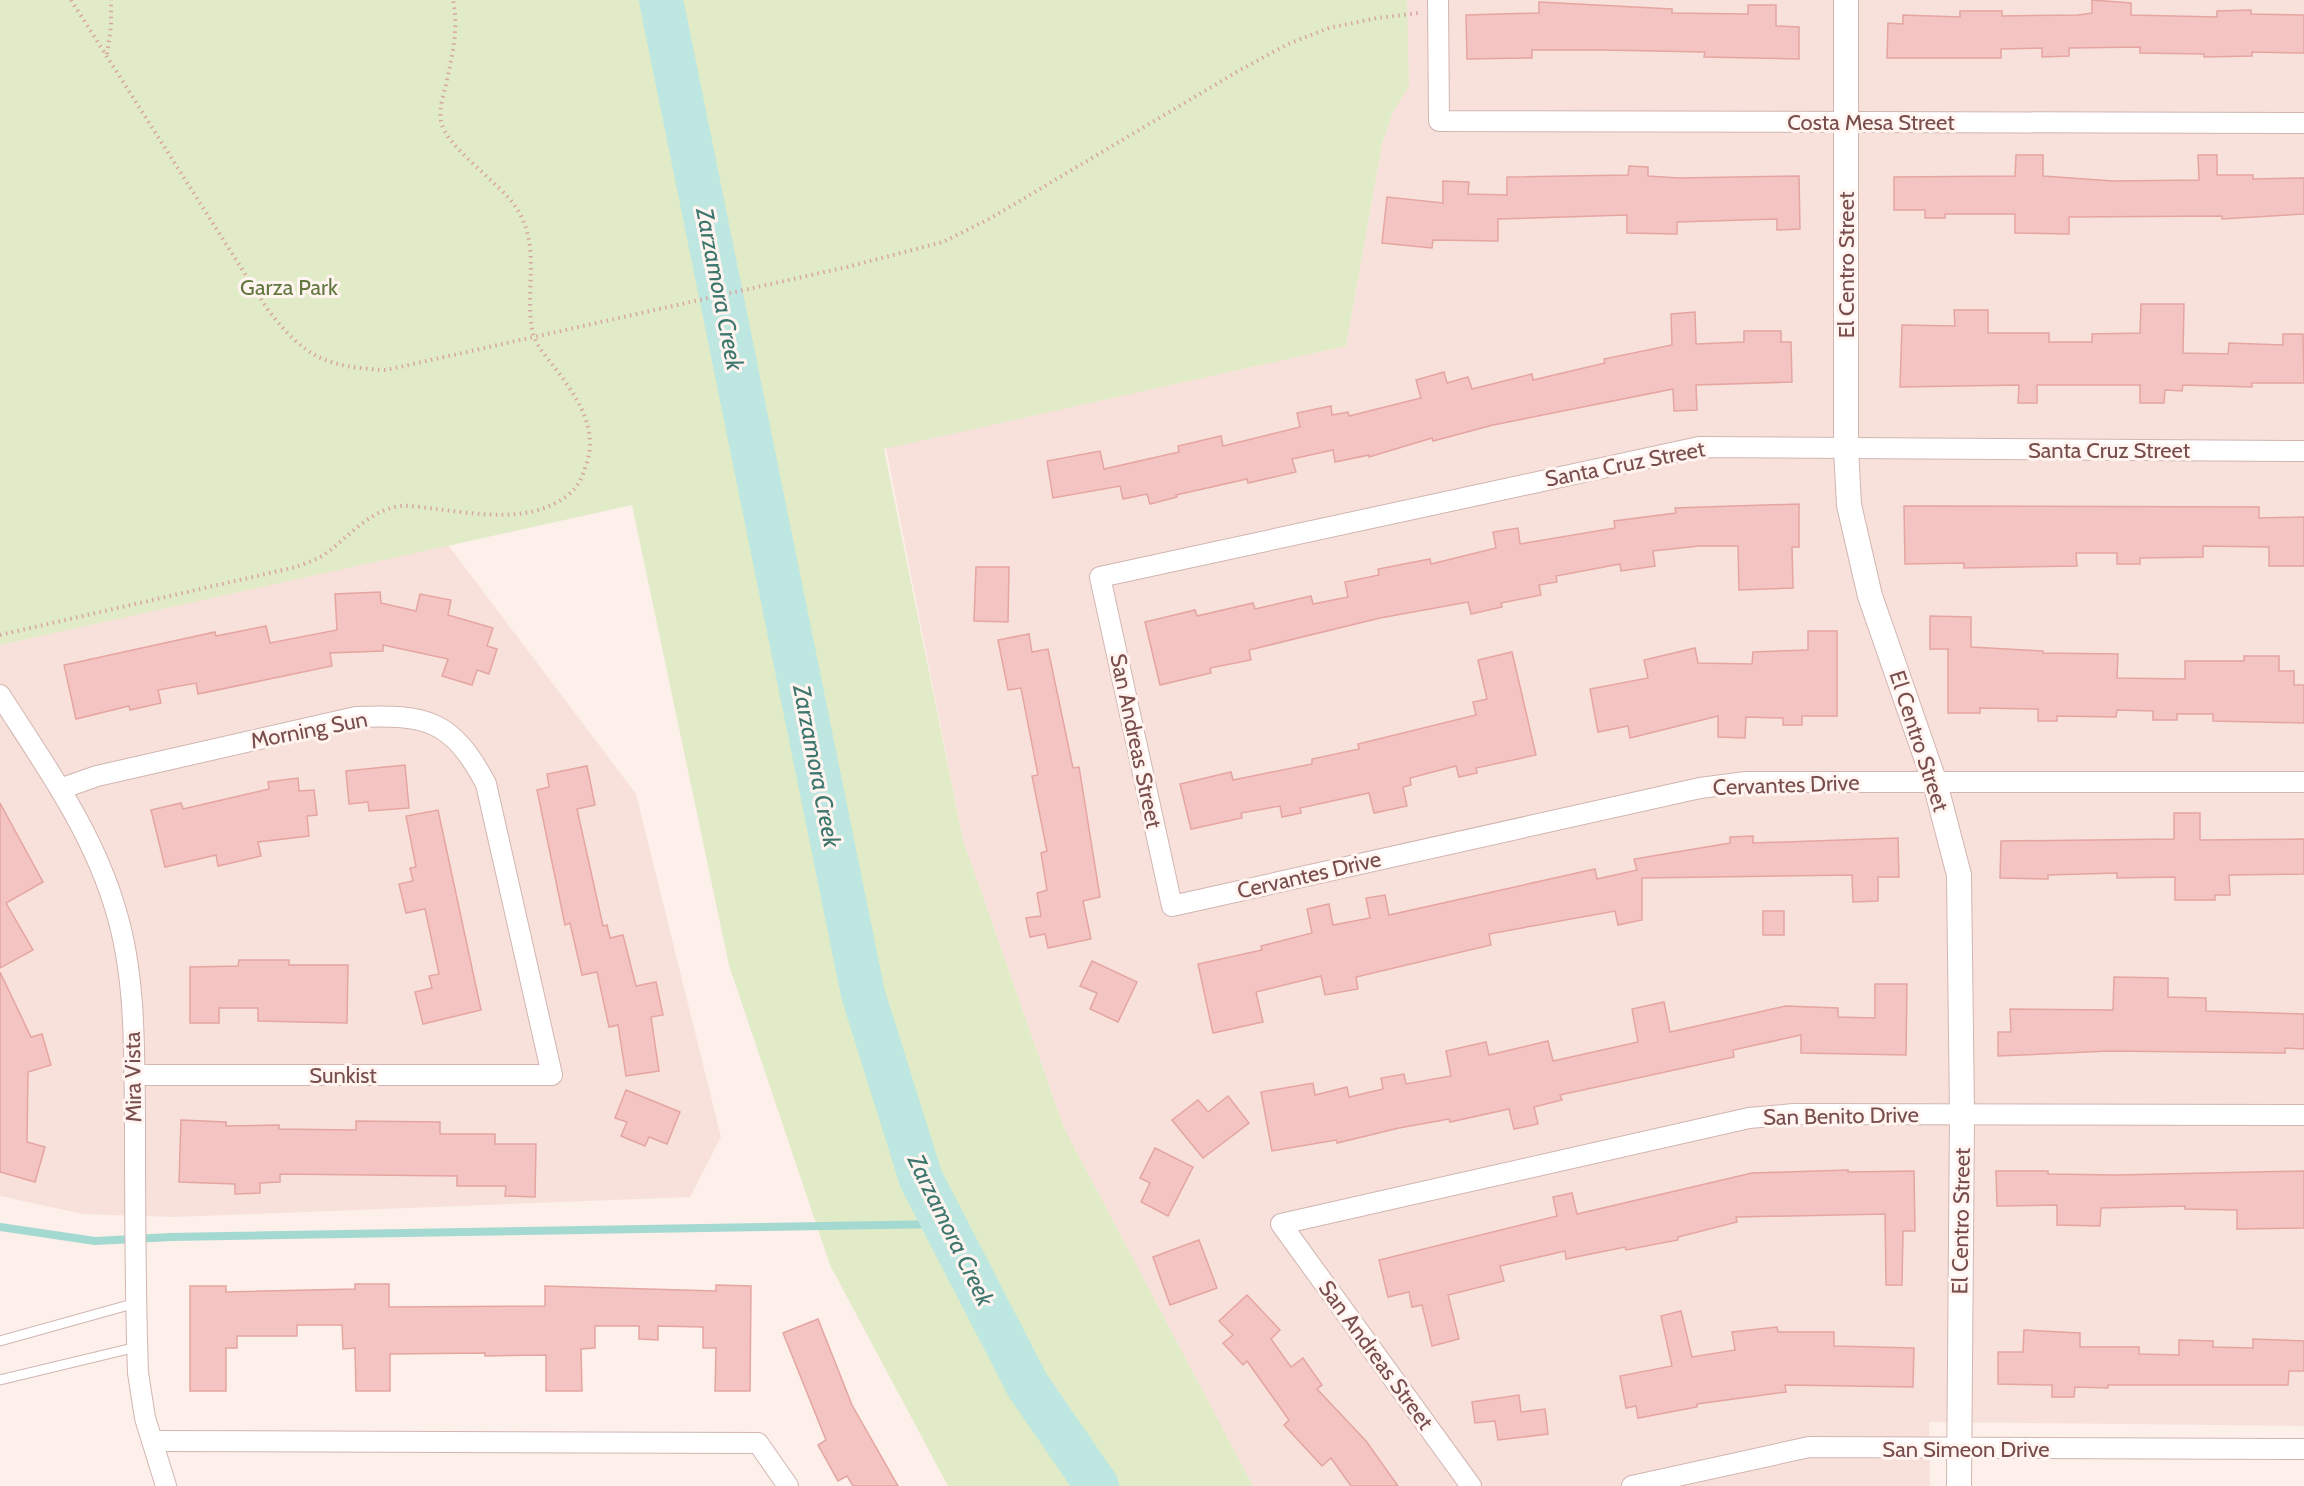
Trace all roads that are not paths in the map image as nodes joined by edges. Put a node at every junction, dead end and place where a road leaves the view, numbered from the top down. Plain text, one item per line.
1 (1846, 0) edge
2 (1438, 6) edge
3 (1846, 122) junction
4 (2304, 123) edge
5 (1846, 448) junction
6 (2304, 451) edge
7 (1100, 577) joint
8 (0, 695) edge
9 (2304, 782) edge
10 (1935, 783) junction
11 (60, 789) junction
12 (1172, 906) joint
13 (134, 1075) junction
14 (552, 1075) joint
15 (1962, 1115) junction
16 (2304, 1115) edge
17 (1281, 1224) joint
18 (136, 1303) junction
19 (0, 1341) edge
20 (137, 1347) junction
21 (0, 1380) edge
22 (152, 1441) junction
23 (1959, 1449) junction
24 (2304, 1449) edge
25 (166, 1486) edge
26 (788, 1486) edge
27 (1471, 1486) edge
28 (1632, 1486) edge
29 (1959, 1486) edge

1 - 3 street, El Centro Street
2 - 3 street, Costa Mesa Street
3 - 4 street, Costa Mesa Street
3 - 5 street, El Centro Street
5 - 6 street, Santa Cruz Street
5 - 7 street, Santa Cruz Street
5 - 10 street, El Centro Street
7 - 12 street, San Andreas Street
8 - 11 street, Mira Vista
9 - 10 street, Cervantes Drive
10 - 12 street, Cervantes Drive
10 - 15 street, El Centro Street
11 - 13 street, Mira Vista
11 - 14 street, Morning Sun
13 - 14 street, Sunkist
13 - 18 street, Mira Vista
15 - 16 street, San Benito Drive
15 - 17 street, San Benito Drive
15 - 23 street, El Centro Street
17 - 27 street, San Andreas Street
18 - 19 lane
18 - 20 street, Mira Vista
20 - 21 lane
20 - 22 street, Mira Vista
22 - 25 street, Mira Vista
22 - 26 street
23 - 24 street, San Simeon Drive
23 - 28 street, San Simeon Drive
23 - 29 street, El Centro Street

